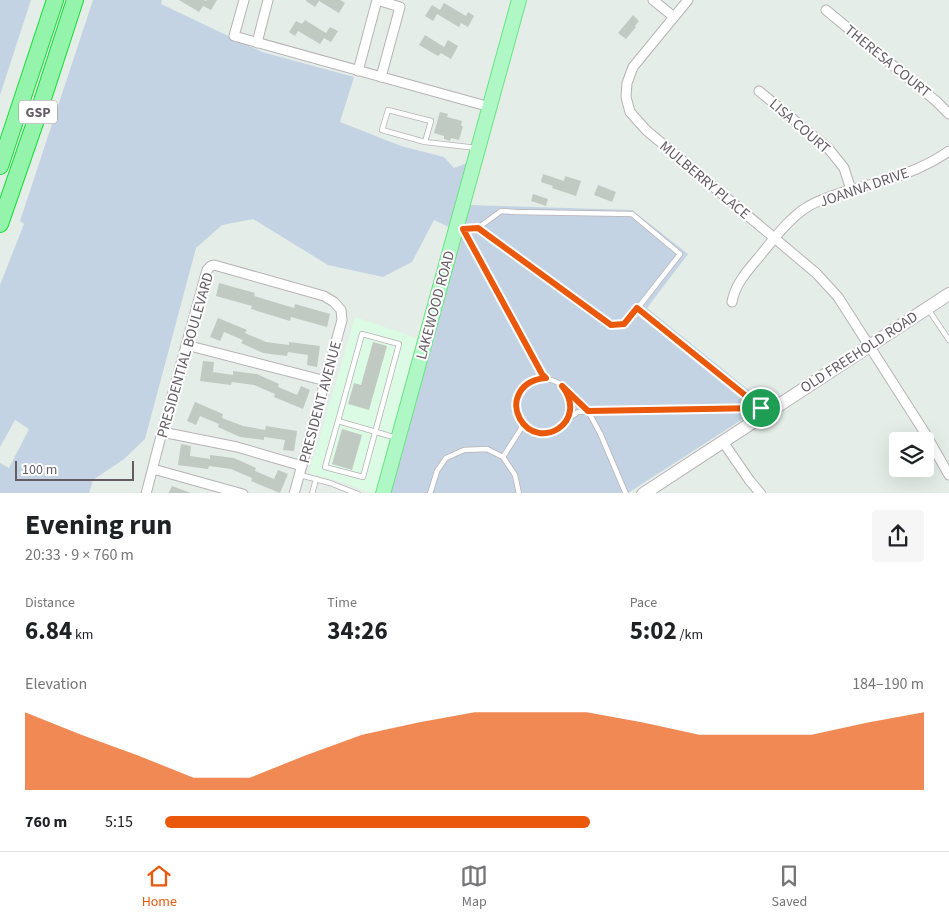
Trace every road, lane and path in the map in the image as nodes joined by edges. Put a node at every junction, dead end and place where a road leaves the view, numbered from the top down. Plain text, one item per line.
1 (55, 0) edge
2 (75, 0) edge
3 (244, 0) edge
4 (268, 0) edge
5 (519, 0) edge
6 (653, 0) edge
7 (688, 0) edge
8 (826, 10) dead end
9 (674, 18) junction
10 (257, 42) junction
11 (358, 71) junction
12 (381, 77) junction
13 (759, 91) dead end
14 (490, 107) junction
15 (949, 114) edge
16 (37, 117) junction
17 (425, 142) junction
18 (478, 148) junction
19 (949, 150) edge
20 (0, 166) edge
21 (851, 190) junction
22 (0, 224) edge
23 (460, 227) junction
24 (478, 228) junction
25 (0, 238) edge
26 (774, 238) junction
27 (949, 294) edge
28 (732, 302) dead end
29 (637, 308) junction
30 (927, 308) junction
31 (341, 310) joint
32 (949, 340) edge
33 (186, 345) junction
34 (869, 345) junction
35 (546, 378) junction
36 (326, 381) junction
37 (562, 386) junction
38 (588, 411) junction
39 (764, 411) junction
40 (567, 420) junction
41 (338, 421) junction
42 (524, 424) junction
43 (162, 432) junction
44 (375, 432) junction
45 (398, 438) junction
46 (723, 442) junction
47 (503, 457) junction
48 (153, 468) junction
49 (301, 470) junction
50 (949, 475) edge
51 (316, 479) junction
52 (146, 493) edge
53 (239, 493) edge
54 (294, 493) edge
55 (312, 493) edge
56 (355, 493) edge
57 (383, 493) edge
58 (430, 493) edge
59 (519, 493) edge
60 (626, 493) edge
61 (645, 493) edge
62 (760, 493) edge

1 - 20 highway, GSP
2 - 16 highway, GSP
3 - 10 street
4 - 10 street
5 - 14 main road, LAKEWOOD ROAD
6 - 9 street
7 - 9 street, MULBERRY PLACE
8 - 15 street, THERESA COURT
9 - 26 street, MULBERRY PLACE
10 - 11 street
11 - 12 street
11 - 12 street
12 - 14 street
13 - 21 street, LISA COURT
14 - 18 main road, LAKEWOOD ROAD
16 - 22 highway, GSP
16 - 25 highway
17 - 17 lane
17 - 18 lane
18 - 23 main road, LAKEWOOD ROAD
19 - 21 street, JOANNA DRIVE
21 - 26 street, JOANNA DRIVE
23 - 24 lane
23 - 35 lane
23 - 45 main road, LAKEWOOD ROAD
24 - 29 lane
24 - 29 lane
26 - 28 street, JOANNA DRIVE
26 - 34 street, MULBERRY PLACE
27 - 30 main road, OLD FREEHOLD ROAD
29 - 39 lane
30 - 32 lane
30 - 34 main road, OLD FREEHOLD ROAD
31 - 33 street, PRESIDENTIAL BOULEVARD
31 - 36 street, PRESIDENT AVENUE
33 - 36 street
33 - 43 street, PRESIDENTIAL BOULEVARD
34 - 39 main road, OLD FREEHOLD ROAD
34 - 50 street, MULBERRY PLACE
35 - 37 lane
35 - 42 lane
36 - 49 street, PRESIDENT AVENUE
37 - 38 lane
37 - 40 lane
38 - 39 lane
38 - 40 lane
38 - 60 lane
39 - 46 main road, OLD FREEHOLD ROAD
40 - 42 lane
41 - 44 lane
41 - 44 lane
41 - 44 lane
42 - 47 lane
43 - 48 street, PRESIDENTIAL BOULEVARD
43 - 49 street
44 - 45 lane
45 - 57 main road, LAKEWOOD ROAD
46 - 61 main road, OLD FREEHOLD ROAD
46 - 62 street
47 - 58 lane
47 - 59 lane
48 - 52 street, PRESIDENTIAL BOULEVARD
48 - 53 street
49 - 51 lane
49 - 54 street, PRESIDENT AVENUE
51 - 55 lane
51 - 56 lane

